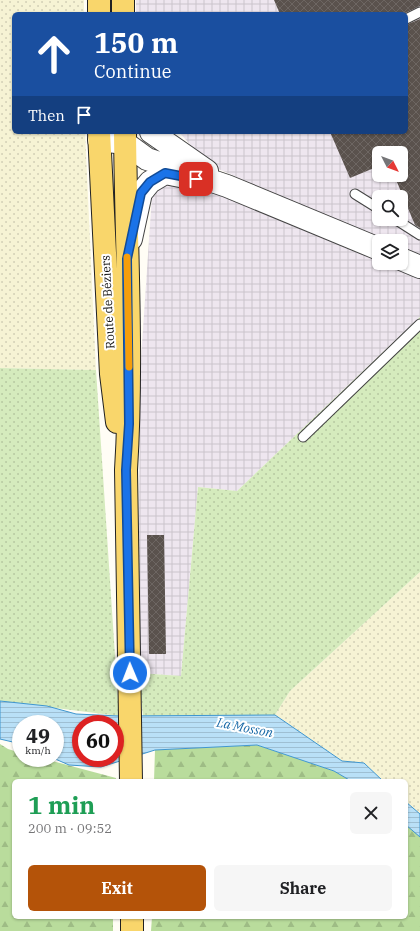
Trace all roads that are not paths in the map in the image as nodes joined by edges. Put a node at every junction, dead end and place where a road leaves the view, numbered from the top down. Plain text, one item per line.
1 (99, 0) edge
2 (123, 0) edge
3 (99, 12) edge
4 (123, 12) edge
5 (420, 12) edge
6 (408, 18) edge
7 (99, 136) edge
8 (125, 138) edge
9 (150, 152) edge
10 (227, 186) junction
11 (355, 194) dead end
12 (372, 205) edge
13 (406, 226) edge
14 (420, 235) edge
15 (372, 246) edge
16 (127, 259) junction
17 (408, 262) edge
18 (420, 267) edge
19 (420, 324) edge
20 (303, 437) dead end
21 (126, 470) junction
22 (131, 779) edge
23 (132, 919) edge
24 (132, 931) edge

1 - 3 main road
2 - 4 main road
5 - 6 lane
7 - 8 street
7 - 21 main road, Route de Béziers
8 - 9 street
8 - 16 main road, Route de Béziers
9 - 10 street
9 - 10 street
9 - 16 street
10 - 15 street
11 - 12 lane
13 - 14 lane
16 - 21 main road, Route de Béziers
17 - 18 street
19 - 20 lane
21 - 22 main road, Route de Béziers
23 - 24 main road

